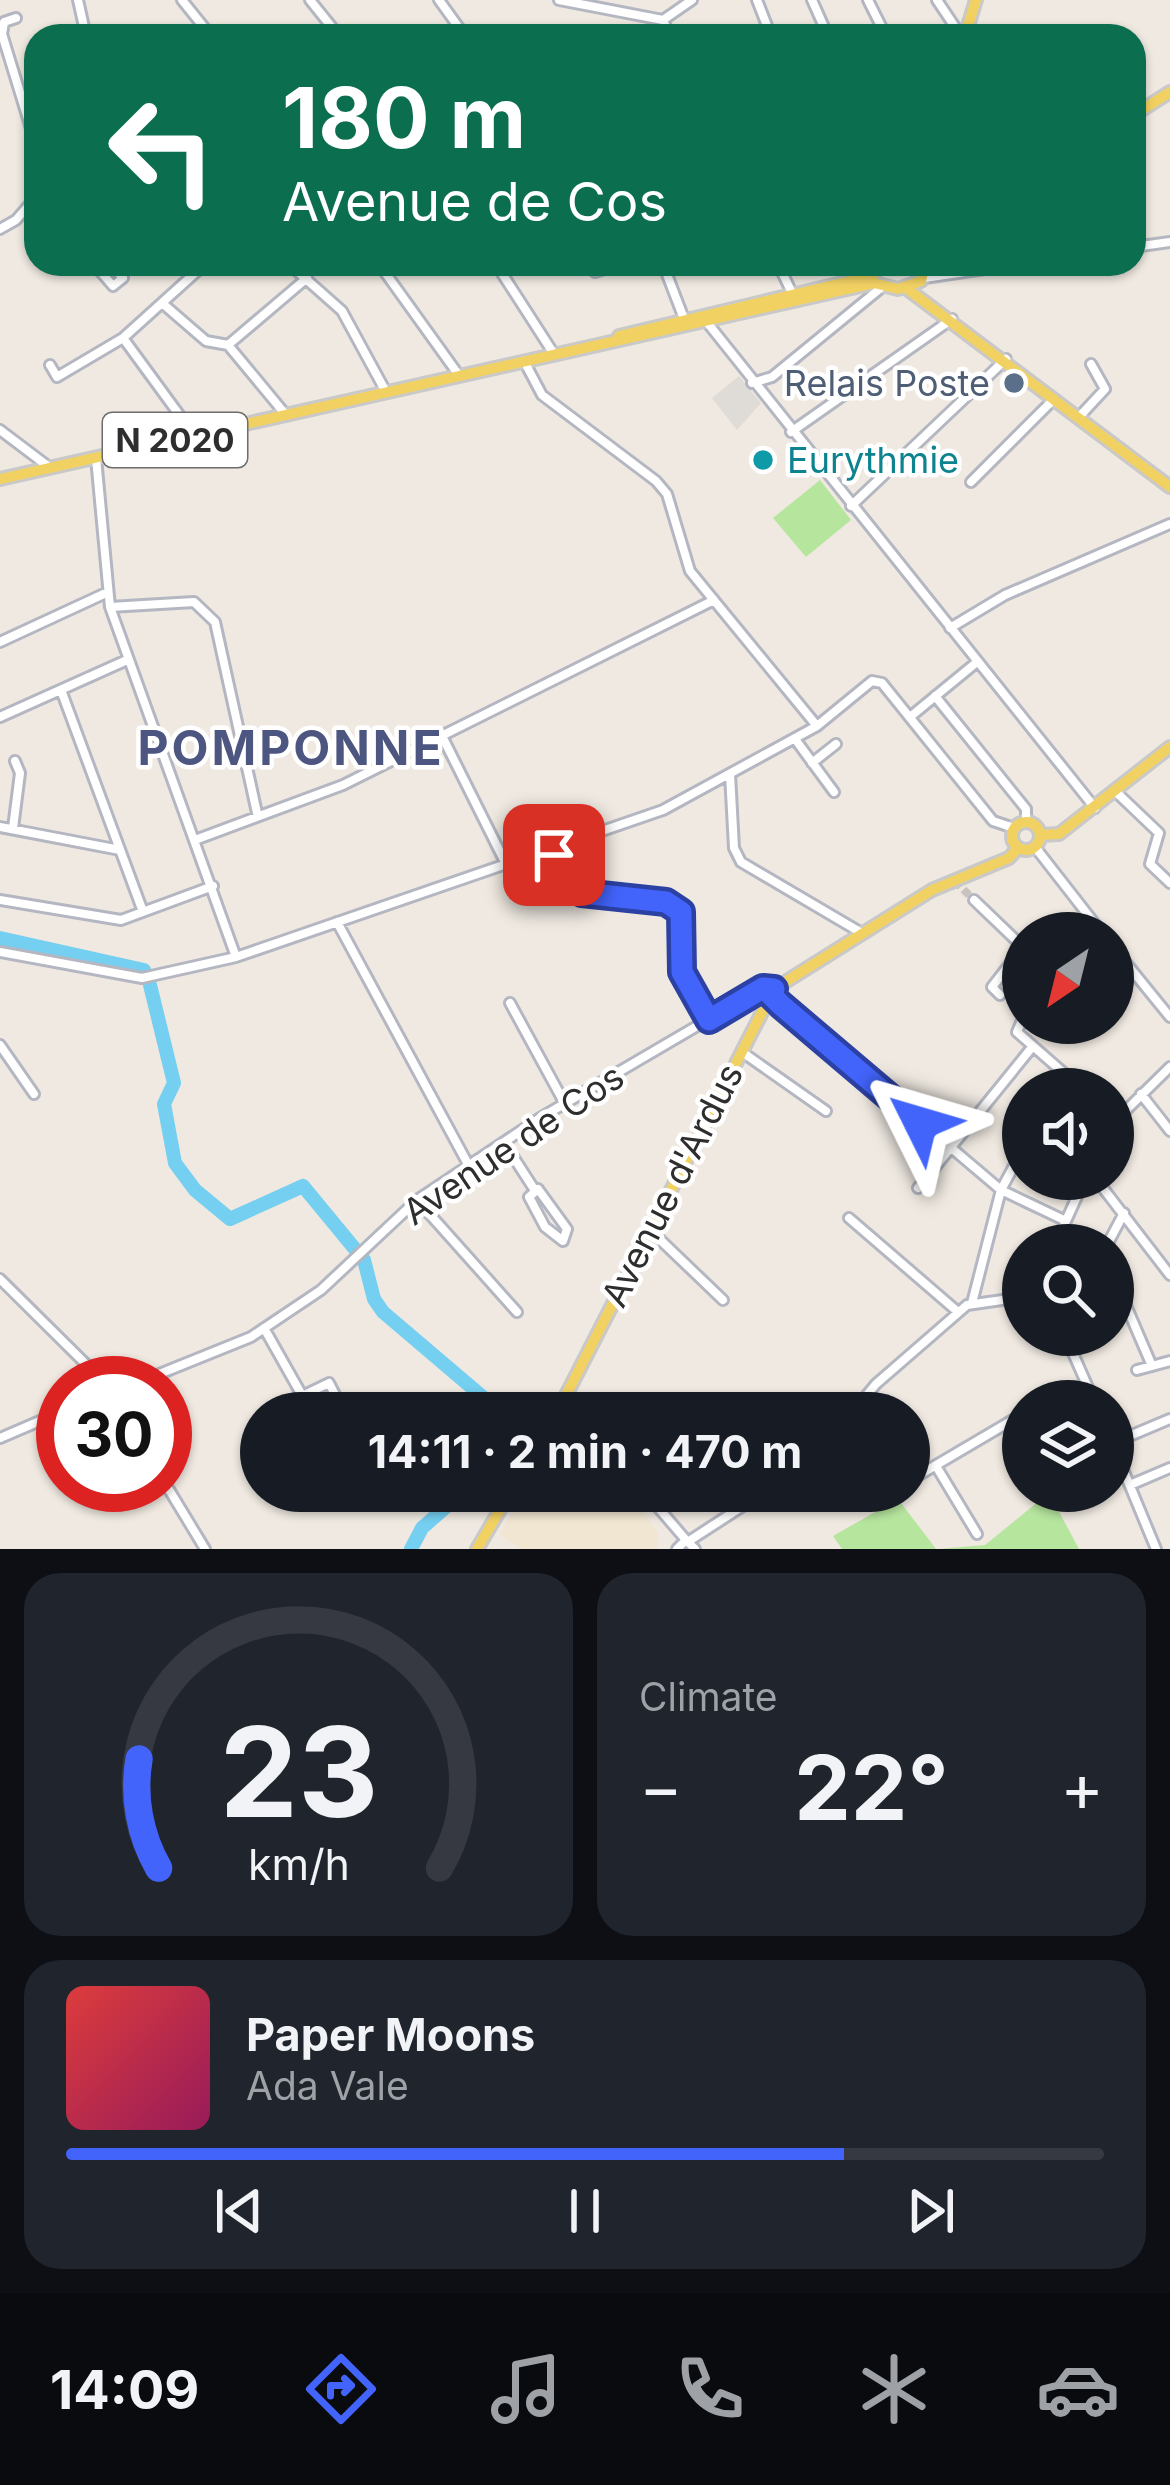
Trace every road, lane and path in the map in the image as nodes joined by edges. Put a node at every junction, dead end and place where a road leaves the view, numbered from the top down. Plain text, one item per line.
1 (182, 0) edge
2 (310, 0) edge
3 (564, 1) edge
4 (689, 1) edge
5 (16, 18) dead end
6 (662, 20) junction
7 (202, 24) edge
8 (329, 24) edge
9 (664, 24) edge
10 (24, 106) edge
11 (24, 211) edge
12 (0, 229) edge
13 (192, 276) edge
14 (305, 276) edge
15 (388, 276) edge
16 (504, 276) edge
17 (668, 276) edge
18 (784, 276) edge
19 (869, 276) edge
20 (870, 276) edge
21 (875, 276) edge
22 (881, 276) edge
23 (918, 276) edge
24 (927, 276) edge
25 (308, 278) junction
26 (906, 288) junction
27 (793, 295) junction
28 (162, 303) junction
29 (947, 315) junction
30 (705, 320) junction
31 (686, 321) junction
32 (124, 340) junction
33 (228, 345) junction
34 (552, 351) junction
35 (524, 359) junction
36 (1006, 359) junction
37 (1091, 364) dead end
38 (50, 365) dead end
39 (458, 374) junction
40 (772, 377) junction
41 (752, 382) junction
42 (386, 392) junction
43 (764, 397) junction
44 (1055, 398) junction
45 (286, 415) junction
46 (1079, 417) junction
47 (0, 430) edge
48 (791, 431) junction
49 (194, 435) junction
50 (96, 458) junction
51 (49, 467) junction
52 (0, 479) edge
53 (970, 482) dead end
54 (1170, 487) edge
55 (851, 506) junction
56 (1170, 524) edge
57 (108, 592) junction
58 (714, 601) junction
59 (110, 607) junction
60 (950, 628) junction
61 (0, 642) edge
62 (127, 660) junction
63 (977, 662) junction
64 (61, 689) junction
65 (935, 696) junction
66 (0, 717) edge
67 (910, 717) junction
68 (818, 726) junction
69 (442, 736) junction
70 (795, 739) junction
71 (836, 744) dead end
72 (1170, 747) edge
73 (14, 761) dead end
74 (812, 763) junction
75 (730, 774) junction
76 (834, 792) dead end
77 (1116, 792) junction
78 (1095, 808) junction
79 (257, 814) junction
80 (1020, 825) junction
81 (0, 826) edge
82 (14, 828) junction
83 (195, 840) junction
84 (1037, 841) junction
85 (551, 847) junction
86 (1018, 848) junction
87 (120, 850) junction
88 (506, 864) junction
89 (1170, 883) edge
90 (213, 886) junction
91 (0, 900) edge
92 (974, 900) tunnel mouth
93 (142, 909) junction
94 (1087, 912) edge
95 (337, 922) junction
96 (860, 932) junction
97 (0, 952) edge
98 (236, 957) junction
99 (1134, 973) edge
100 (772, 992) junction
101 (1000, 995) dead end
102 (510, 1003) dead end
103 (1170, 1018) edge
104 (709, 1020) junction
105 (1031, 1044) edge
106 (0, 1046) edge
107 (1033, 1046) junction
108 (741, 1051) junction
109 (1170, 1067) edge
110 (1058, 1068) edge
111 (34, 1094) dead end
112 (1141, 1094) junction
113 (1134, 1101) edge
114 (565, 1104) junction
115 (826, 1111) dead end
116 (1170, 1131) edge
117 (505, 1144) junction
118 (950, 1148) junction
119 (469, 1166) junction
120 (918, 1188) dead end
121 (534, 1190) junction
122 (1001, 1190) junction
123 (417, 1200) junction
124 (1076, 1200) edge
125 (1113, 1200) edge
126 (1124, 1213) junction
127 (848, 1218) dead end
128 (1066, 1221) junction
129 (1064, 1224) edge
130 (1118, 1224) edge
131 (649, 1229) junction
132 (1170, 1275) edge
133 (0, 1279) edge
134 (723, 1300) dead end
135 (1002, 1302) edge
136 (972, 1303) junction
137 (517, 1312) dead end
138 (958, 1312) junction
139 (1134, 1324) edge
140 (264, 1328) junction
141 (78, 1356) edge
142 (192, 1359) edge
143 (1170, 1361) edge
144 (1152, 1366) junction
145 (1137, 1370) dead end
146 (572, 1381) junction
147 (300, 1392) edge
148 (310, 1392) edge
149 (334, 1392) edge
150 (566, 1392) edge
151 (574, 1392) edge
152 (869, 1392) edge
153 (1170, 1419) edge
154 (36, 1423) edge
155 (1002, 1427) edge
156 (1134, 1435) edge
157 (0, 1438) edge
158 (936, 1466) junction
159 (1170, 1468) edge
160 (930, 1469) edge
161 (1134, 1483) edge
162 (1134, 1495) edge
163 (183, 1512) edge
164 (499, 1512) edge
165 (660, 1512) edge
166 (735, 1512) edge
167 (977, 1534) dead end
168 (687, 1546) edge
169 (205, 1549) edge
170 (477, 1549) edge
171 (1156, 1549) edge

1 - 7 street
2 - 8 street
3 - 6 street
4 - 6 street
5 - 10 street
6 - 9 street
11 - 12 street
13 - 28 street
14 - 25 street
15 - 39 street
16 - 34 street
17 - 31 street
18 - 27 street
19 - 27 main road
20 - 30 main road
21 - 40 street
22 - 26 main road
23 - 26 main road
24 - 29 main road
25 - 33 street
25 - 42 street
26 - 29 main road
27 - 31 main road
28 - 32 street
28 - 33 street
29 - 36 main road
29 - 48 street
30 - 31 main road
30 - 41 street
31 - 34 main road, N 2020
32 - 38 street
32 - 49 street
33 - 45 street
34 - 35 main road, N 2020
35 - 39 main road, N 2020
35 - 58 street
36 - 44 main road
36 - 55 street
37 - 46 street
39 - 42 main road, N 2020
40 - 41 street
40 - 43 street
41 - 43 street
42 - 45 main road, N 2020
43 - 48 street
44 - 46 main road
44 - 53 street
45 - 49 main road, N 2020
46 - 54 main road
47 - 51 street
48 - 55 street
49 - 50 main road, N 2020
50 - 51 main road, N 2020
50 - 57 street
51 - 52 main road, N 2020
55 - 60 street
56 - 60 street
57 - 59 street
57 - 61 street
58 - 68 street
58 - 69 street
59 - 62 street
59 - 79 street
60 - 63 street
62 - 64 street
62 - 83 street
63 - 65 street
63 - 78 street
64 - 66 street
64 - 87 street
65 - 67 street
65 - 80 street
67 - 68 street
67 - 80 street
68 - 70 street
69 - 79 street
69 - 88 street
70 - 74 street
70 - 75 street
71 - 74 street
72 - 77 main road
73 - 82 street
74 - 76 street
75 - 85 street
75 - 96 street
77 - 78 main road
77 - 89 street
78 - 84 main road
79 - 83 street
80 - 84 main road
80 - 86 main road
81 - 82 street
82 - 87 street
83 - 90 street
84 - 86 main road
84 - 94 street
85 - 88 street
85 - 104 street
86 - 96 main road
87 - 93 street
88 - 95 street
90 - 93 street
90 - 98 street
91 - 93 street
92 - 101 street
95 - 98 street
95 - 119 street
96 - 100 main road
97 - 98 street
99 - 103 street
100 - 104 street, Avenue de Cos
100 - 108 main road, Avenue d'Ardus
100 - 118 street
102 - 114 street
104 - 114 street, Avenue de Cos
105 - 107 street
106 - 111 street
107 - 110 street
107 - 118 street
108 - 115 street
108 - 131 main road, Avenue d'Ardus
109 - 112 street
112 - 113 street
112 - 116 street
114 - 117 street, Avenue de Cos
117 - 119 street, Avenue de Cos
117 - 121 street
118 - 120 street
118 - 122 street
119 - 123 street, Avenue de Cos
121 - 121 street
122 - 128 street
122 - 136 street
123 - 137 street
123 - 140 street, Avenue de Cos
124 - 128 street
125 - 126 street
126 - 130 street
126 - 132 street
127 - 138 street
128 - 129 street
131 - 134 street
131 - 146 main road, Avenue d'Ardus
133 - 141 street
135 - 136 street
136 - 138 street
138 - 152 street
139 - 144 street
140 - 142 street, Avenue de Cos
140 - 147 street
143 - 144 street
144 - 145 street
146 - 150 main road, Avenue d'Ardus
146 - 151 main road
148 - 149 street
153 - 156 street
154 - 157 street
155 - 158 street
158 - 160 street
158 - 167 street
159 - 161 street
162 - 171 street
163 - 169 street
164 - 170 main road
165 - 168 street
166 - 168 street

